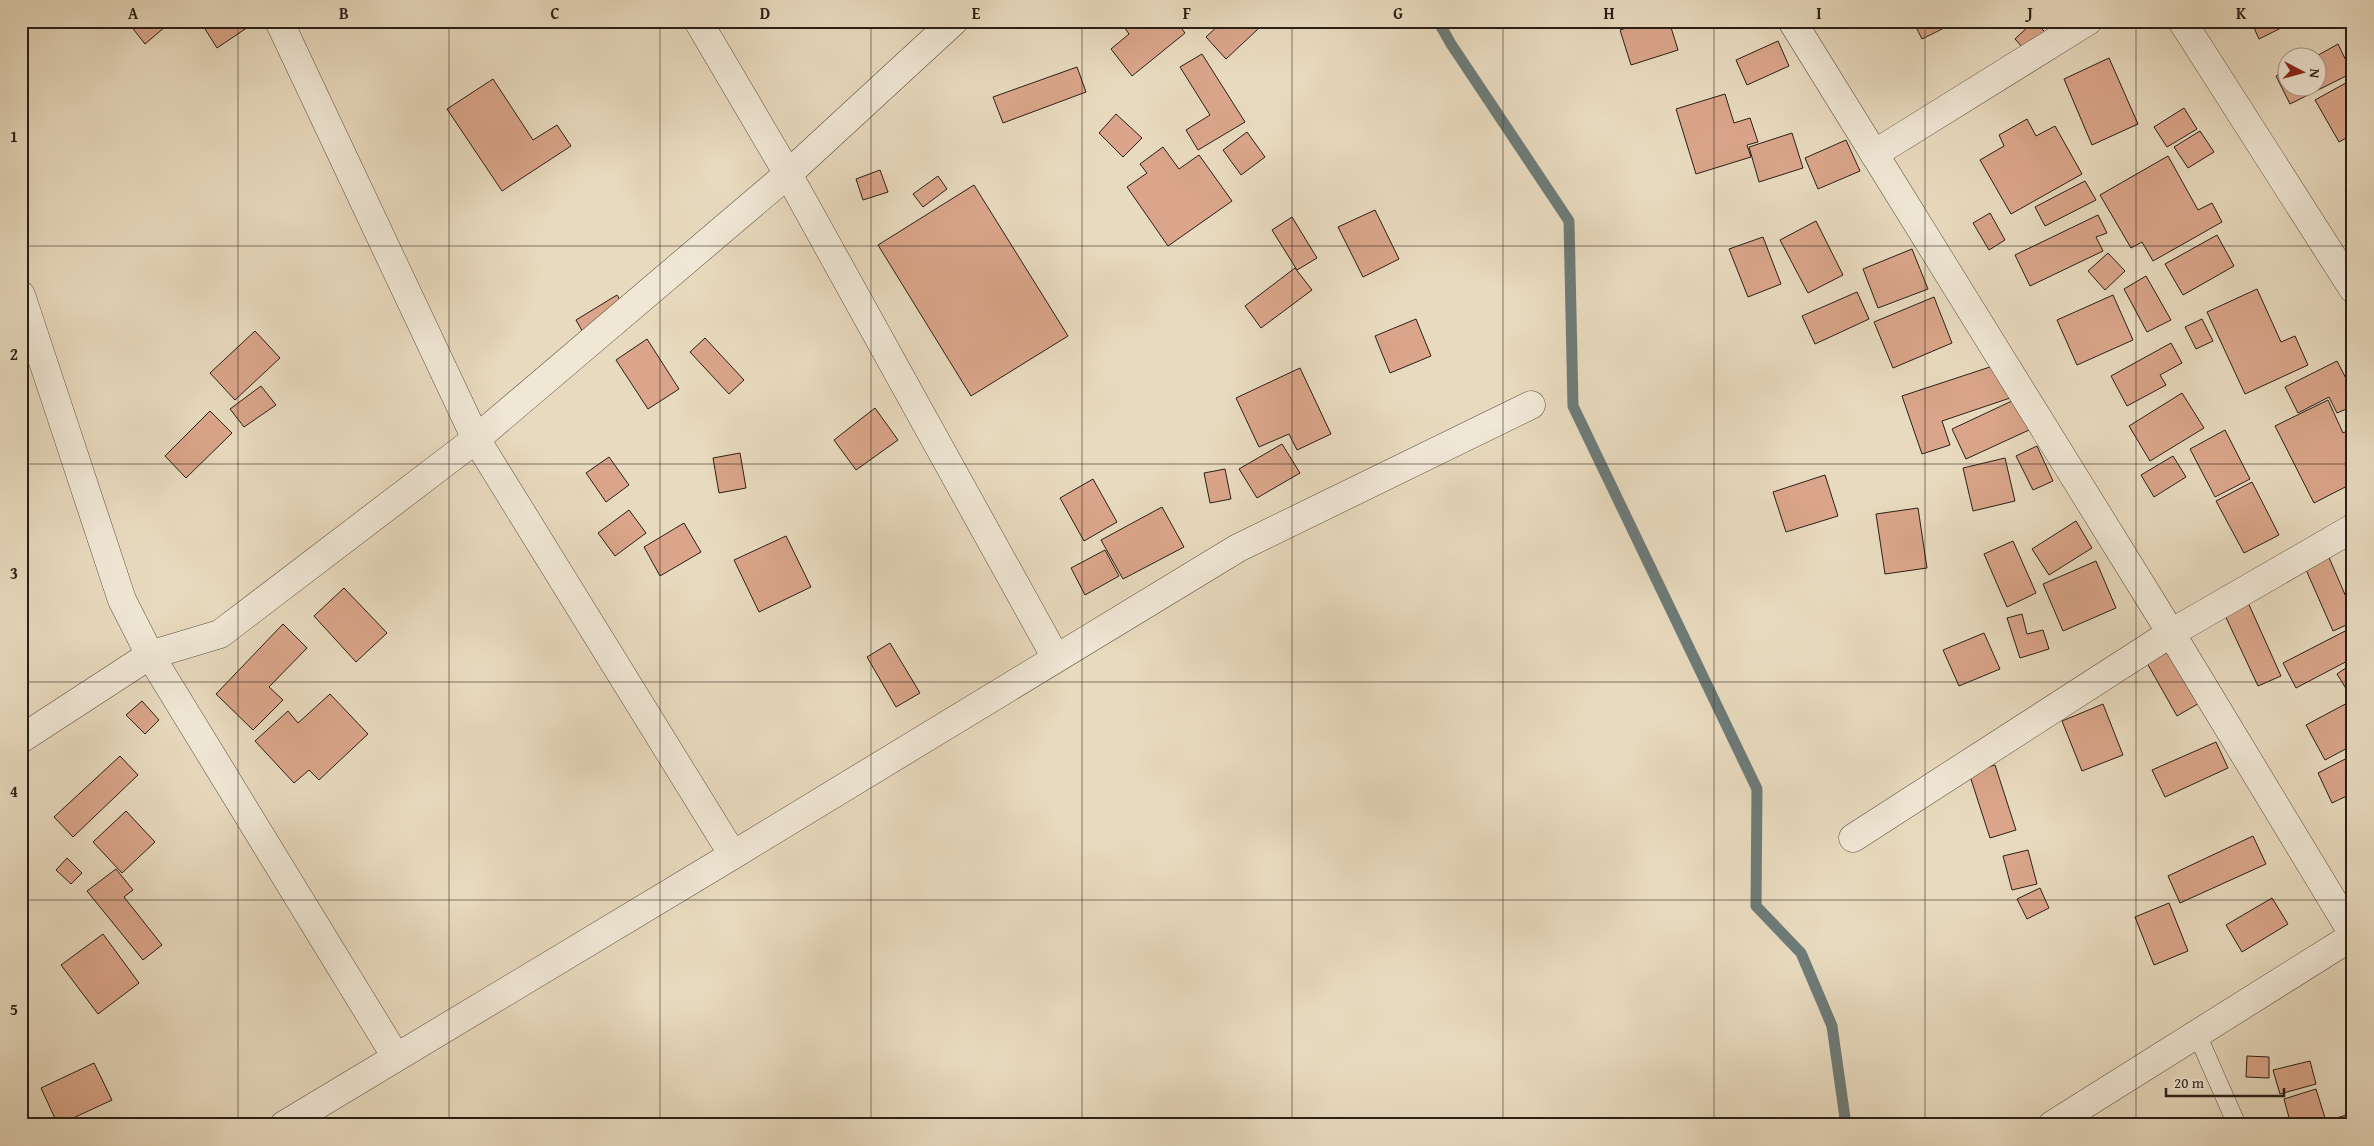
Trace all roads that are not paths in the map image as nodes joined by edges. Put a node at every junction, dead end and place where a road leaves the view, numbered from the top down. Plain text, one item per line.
1 (279, 21) edge
2 (698, 21) edge
3 (954, 21) edge
4 (1792, 21) edge
5 (2088, 21) edge
6 (2182, 21) edge
7 (1874, 154) junction
8 (788, 174) junction
9 (2353, 289) edge
10 (21, 295) edge
11 (1531, 404) dead end
12 (476, 439) junction
13 (2353, 528) edge
14 (2171, 633) junction
15 (150, 655) junction
16 (1056, 658) junction
17 (21, 739) edge
18 (1853, 838) dead end
19 (733, 856) junction
20 (2353, 935) edge
21 (2197, 1034) junction
22 (396, 1057) junction
23 (284, 1125) edge
24 (2052, 1125) edge
25 (2237, 1125) edge

1 - 12 street
2 - 8 street
3 - 8 street
4 - 7 street
5 - 7 street
6 - 9 street
7 - 14 street
8 - 12 street
8 - 16 street
10 - 15 street
11 - 16 street
12 - 15 street
12 - 19 street
13 - 14 street
14 - 18 street
14 - 20 street
15 - 17 street
15 - 22 street
16 - 19 street
19 - 22 street
20 - 21 street
21 - 24 street
21 - 25 lane
22 - 23 street

